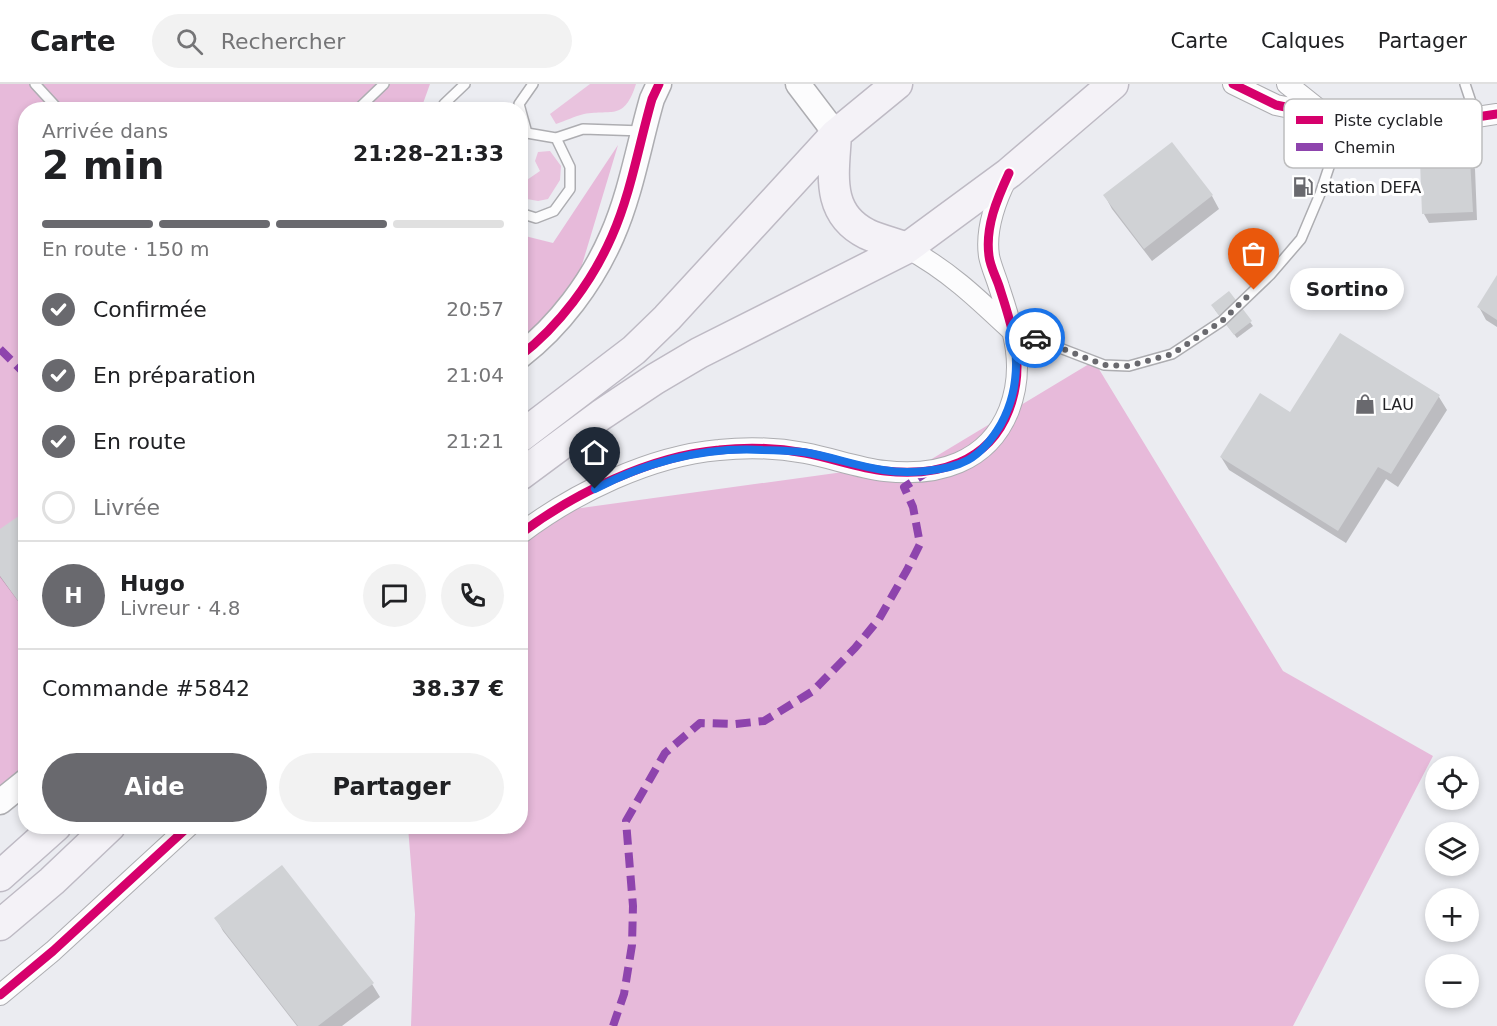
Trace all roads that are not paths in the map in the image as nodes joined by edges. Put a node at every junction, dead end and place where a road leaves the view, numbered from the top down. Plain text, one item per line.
1 (35, 84) edge
2 (384, 84) edge
3 (465, 84) edge
4 (533, 84) edge
5 (659, 84) edge
6 (798, 84) edge
7 (897, 84) edge
8 (1113, 84) edge
9 (1233, 84) edge
10 (1287, 84) edge
11 (1465, 84) edge
12 (1309, 99) edge
13 (1470, 99) edge
14 (52, 102) edge
15 (365, 102) edge
16 (446, 102) edge
17 (520, 102) edge
18 (1284, 107) edge
19 (1497, 114) edge
20 (1482, 116) edge
21 (643, 131) junction
22 (528, 133) edge
23 (836, 134) junction
24 (556, 138) junction
25 (1325, 168) edge
26 (1009, 173) junction
27 (528, 216) edge
28 (907, 248) junction
29 (1013, 332) junction
30 (528, 348) edge
31 (528, 431) edge
32 (528, 469) edge
33 (528, 528) edge
34 (18, 787) edge
35 (0, 802) edge
36 (47, 834) edge
37 (102, 834) edge
38 (180, 834) edge
39 (0, 876) edge
40 (0, 925) edge
41 (0, 995) edge

1 - 14 lane
2 - 15 lane
3 - 16 lane
4 - 17 lane
5 - 21 street
6 - 23 street
7 - 23 main road
8 - 26 main road
9 - 18 street
10 - 12 street
11 - 13 lane
19 - 20 street
21 - 24 lane
21 - 30 street
22 - 24 lane
23 - 28 main road
23 - 31 main road
24 - 27 lane
25 - 29 lane
26 - 28 main road
26 - 29 street
28 - 29 street
28 - 32 main road
29 - 33 street
34 - 35 street
36 - 39 main road
37 - 40 main road
38 - 41 street

